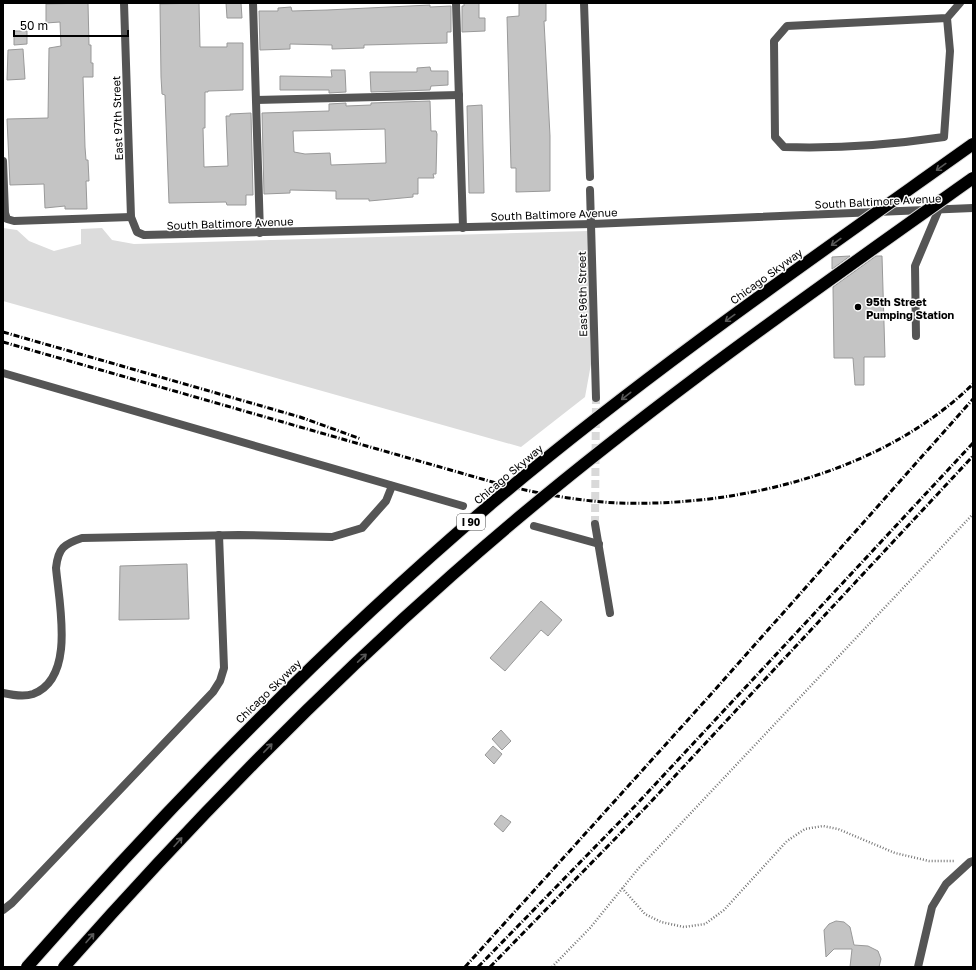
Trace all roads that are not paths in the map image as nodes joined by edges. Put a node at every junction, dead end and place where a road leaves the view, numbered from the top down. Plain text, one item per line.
1 (124, 3) edge
2 (253, 3) edge
3 (456, 3) edge
4 (584, 3) edge
5 (960, 3) edge
6 (947, 18) junction
7 (459, 95) junction
8 (256, 100) junction
9 (973, 144) edge
10 (3, 161) edge
11 (590, 177) dead end
12 (973, 178) edge
13 (590, 190) dead end
14 (973, 208) edge
15 (939, 209) junction
16 (131, 217) junction
17 (592, 224) junction
18 (463, 228) junction
19 (137, 232) joint
20 (260, 234) junction
21 (916, 336) dead end
22 (3, 372) edge
23 (596, 398) tunnel mouth
24 (392, 486) junction
25 (463, 506) dead end
26 (595, 524) tunnel mouth
27 (534, 526) dead end
28 (219, 535) junction
29 (599, 544) junction
30 (610, 613) dead end
31 (3, 693) edge
32 (971, 862) edge
33 (3, 910) edge
34 (916, 965) edge
35 (27, 967) edge
36 (64, 967) edge

1 - 16 street, East 97th Street
2 - 8 street
3 - 7 street
4 - 11 street
5 - 6 street
6 - 6 street
7 - 8 street
7 - 18 street
8 - 20 street
9 -> 35 highway, Chicago Skyway / I 90, bridge
10 - 16 street
36 -> 12 highway, I 90, bridge
13 - 17 street, East 96th Street
14 - 15 street, South Baltimore Avenue
15 - 17 street, South Baltimore Avenue
15 - 21 street
16 - 19 street, East 97th Street
17 - 18 street, South Baltimore Avenue
17 - 23 street, East 96th Street
18 - 20 street, South Baltimore Avenue
19 - 20 street, South Baltimore Avenue
22 - 24 street
24 - 25 street
24 - 28 street
26 - 29 street
27 - 29 street
28 - 31 street
28 - 33 street
29 - 30 street
32 - 34 street

